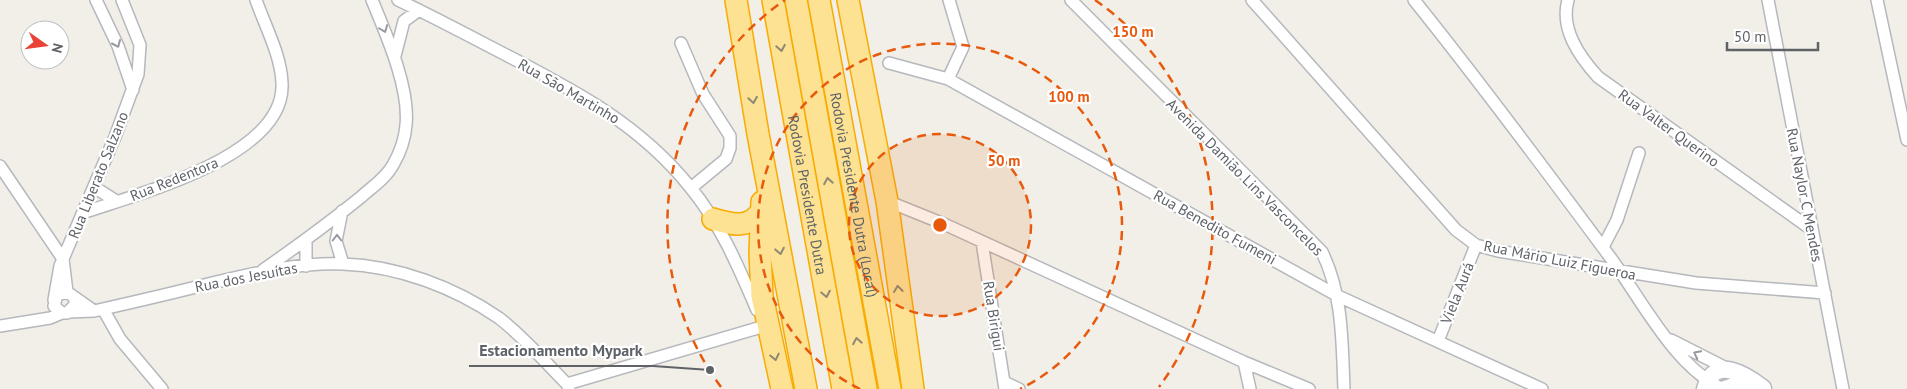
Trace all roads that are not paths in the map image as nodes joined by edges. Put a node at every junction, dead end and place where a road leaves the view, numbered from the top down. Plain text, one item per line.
1 (96, 0) edge
2 (122, 0) edge
3 (256, 0) edge
4 (372, 0) edge
5 (398, 0) edge
6 (736, 0) edge
7 (772, 0) edge
8 (796, 0) edge
9 (820, 0) edge
10 (848, 0) edge
11 (949, 0) edge
12 (1071, 0) edge
13 (1252, 0) edge
14 (1414, 0) edge
15 (1568, 0) edge
16 (1768, 0) edge
17 (1877, 0) edge
18 (419, 10) junction
19 (681, 43) dead end
20 (395, 58) junction
21 (889, 63) dead end
22 (948, 79) junction
23 (133, 90) junction
24 (758, 134) junction
25 (1907, 140) edge
26 (1639, 153) dead end
27 (1, 170) edge
28 (94, 187) junction
29 (691, 188) junction
30 (116, 201) junction
31 (887, 201) junction
32 (762, 210) junction
33 (342, 211) junction
34 (82, 213) junction
35 (713, 219) junction
36 (860, 219) junction
37 (1811, 229) junction
38 (306, 240) junction
39 (982, 242) junction
40 (1476, 245) junction
41 (1602, 247) junction
42 (63, 259) junction
43 (343, 264) junction
44 (306, 266) junction
45 (259, 272) junction
46 (1622, 272) junction
47 (1825, 293) junction
48 (71, 296) junction
49 (1338, 296) junction
50 (60, 308) junction
51 (99, 310) junction
52 (0, 326) edge
53 (766, 326) junction
54 (1667, 338) junction
55 (1438, 341) junction
56 (1244, 362) junction
57 (1728, 369) junction
58 (1004, 385) edge
59 (1706, 385) edge
60 (568, 386) edge
61 (162, 389) edge
62 (782, 389) edge
63 (806, 389) edge
64 (843, 389) edge
65 (866, 389) edge
66 (890, 389) edge
67 (913, 389) edge
68 (1019, 389) edge
69 (1250, 389) edge
70 (1309, 389) edge
71 (1344, 389) edge
72 (1542, 389) edge
73 (1724, 389) edge
74 (1764, 389) edge
75 (1843, 389) edge

1 -> 23 street
2 - 23 street, Rua Liberato Salzano
3 - 30 street, Rua Redentora
4 -> 20 street
5 - 18 street, Rua São Martinho
6 -> 24 highway
7 -> 64 highway, Rodovia Presidente Dutra
65 -> 8 highway, Rodovia Presidente Dutra
9 - 36 highway, Rodovia Presidente Dutra (Local)
10 - 31 highway
10 - 36 highway
11 - 22 street
12 - 49 street, Avenida Damião Lins Vasconcelos
13 - 40 street, Rua Mário Luiz Figueroa
14 - 41 street
15 - 37 street, Rua Valter Querino
16 - 37 street, Rua Naylor C Mendes
17 - 25 street
18 - 20 street
18 - 29 street, Rua São Martinho
19 - 29 street
20 - 33 street
21 - 22 street, Rua Benedito Fumeni
22 - 49 street, Rua Benedito Fumeni
23 - 28 street, Rua Liberato Salzano
24 - 32 highway
24 -> 63 highway
26 - 41 street
27 - 42 street
28 - 30 street, Rua Redentora
28 - 34 street, Rua Liberato Salzano
29 - 35 street, Rua São Martinho
30 - 34 street, Rua Redentora
31 - 39 street
67 -> 31 highway
32 - 35 highway
32 - 53 highway
33 - 38 street
43 -> 33 street
34 - 42 street, Rua Liberato Salzano
35 - 53 street, Rua São Martinho
36 - 66 highway, Rodovia Presidente Dutra (Local)
37 - 47 street, Rua Naylor C Mendes
38 - 44 street
38 - 45 street
39 - 56 street
39 - 58 street, Rua Birigui
40 - 46 street, Rua Mário Luiz Figueroa
40 - 55 street, Viela Aurá
41 - 46 street
42 - 48 street, Rua Liberato Salzano
42 - 50 street, Rua Liberato Salzano
43 - 44 street, Rua dos Jesuítas
43 - 60 street, Rua dos Jesuítas
44 - 45 street, Rua dos Jesuítas
45 - 51 street, Rua dos Jesuítas
46 - 47 street, Rua Mário Luiz Figueroa
46 - 54 street
47 - 75 street, Rua Naylor C Mendes
48 - 50 street
48 - 50 street
48 - 51 street
49 - 55 street, Rua Benedito Fumeni
49 - 71 street, Avenida Damião Lins Vasconcelos
50 - 51 street, Rua dos Jesuítas
50 - 52 street, Rua dos Jesuítas
51 - 61 street
53 - 60 street
53 -> 62 highway
57 -> 54 street
54 - 59 street
55 - 72 street, Rua Benedito Fumeni
56 - 69 street
56 - 70 street
57 - 59 street
57 - 74 street
58 - 68 street
59 - 73 street
73 - 74 street

